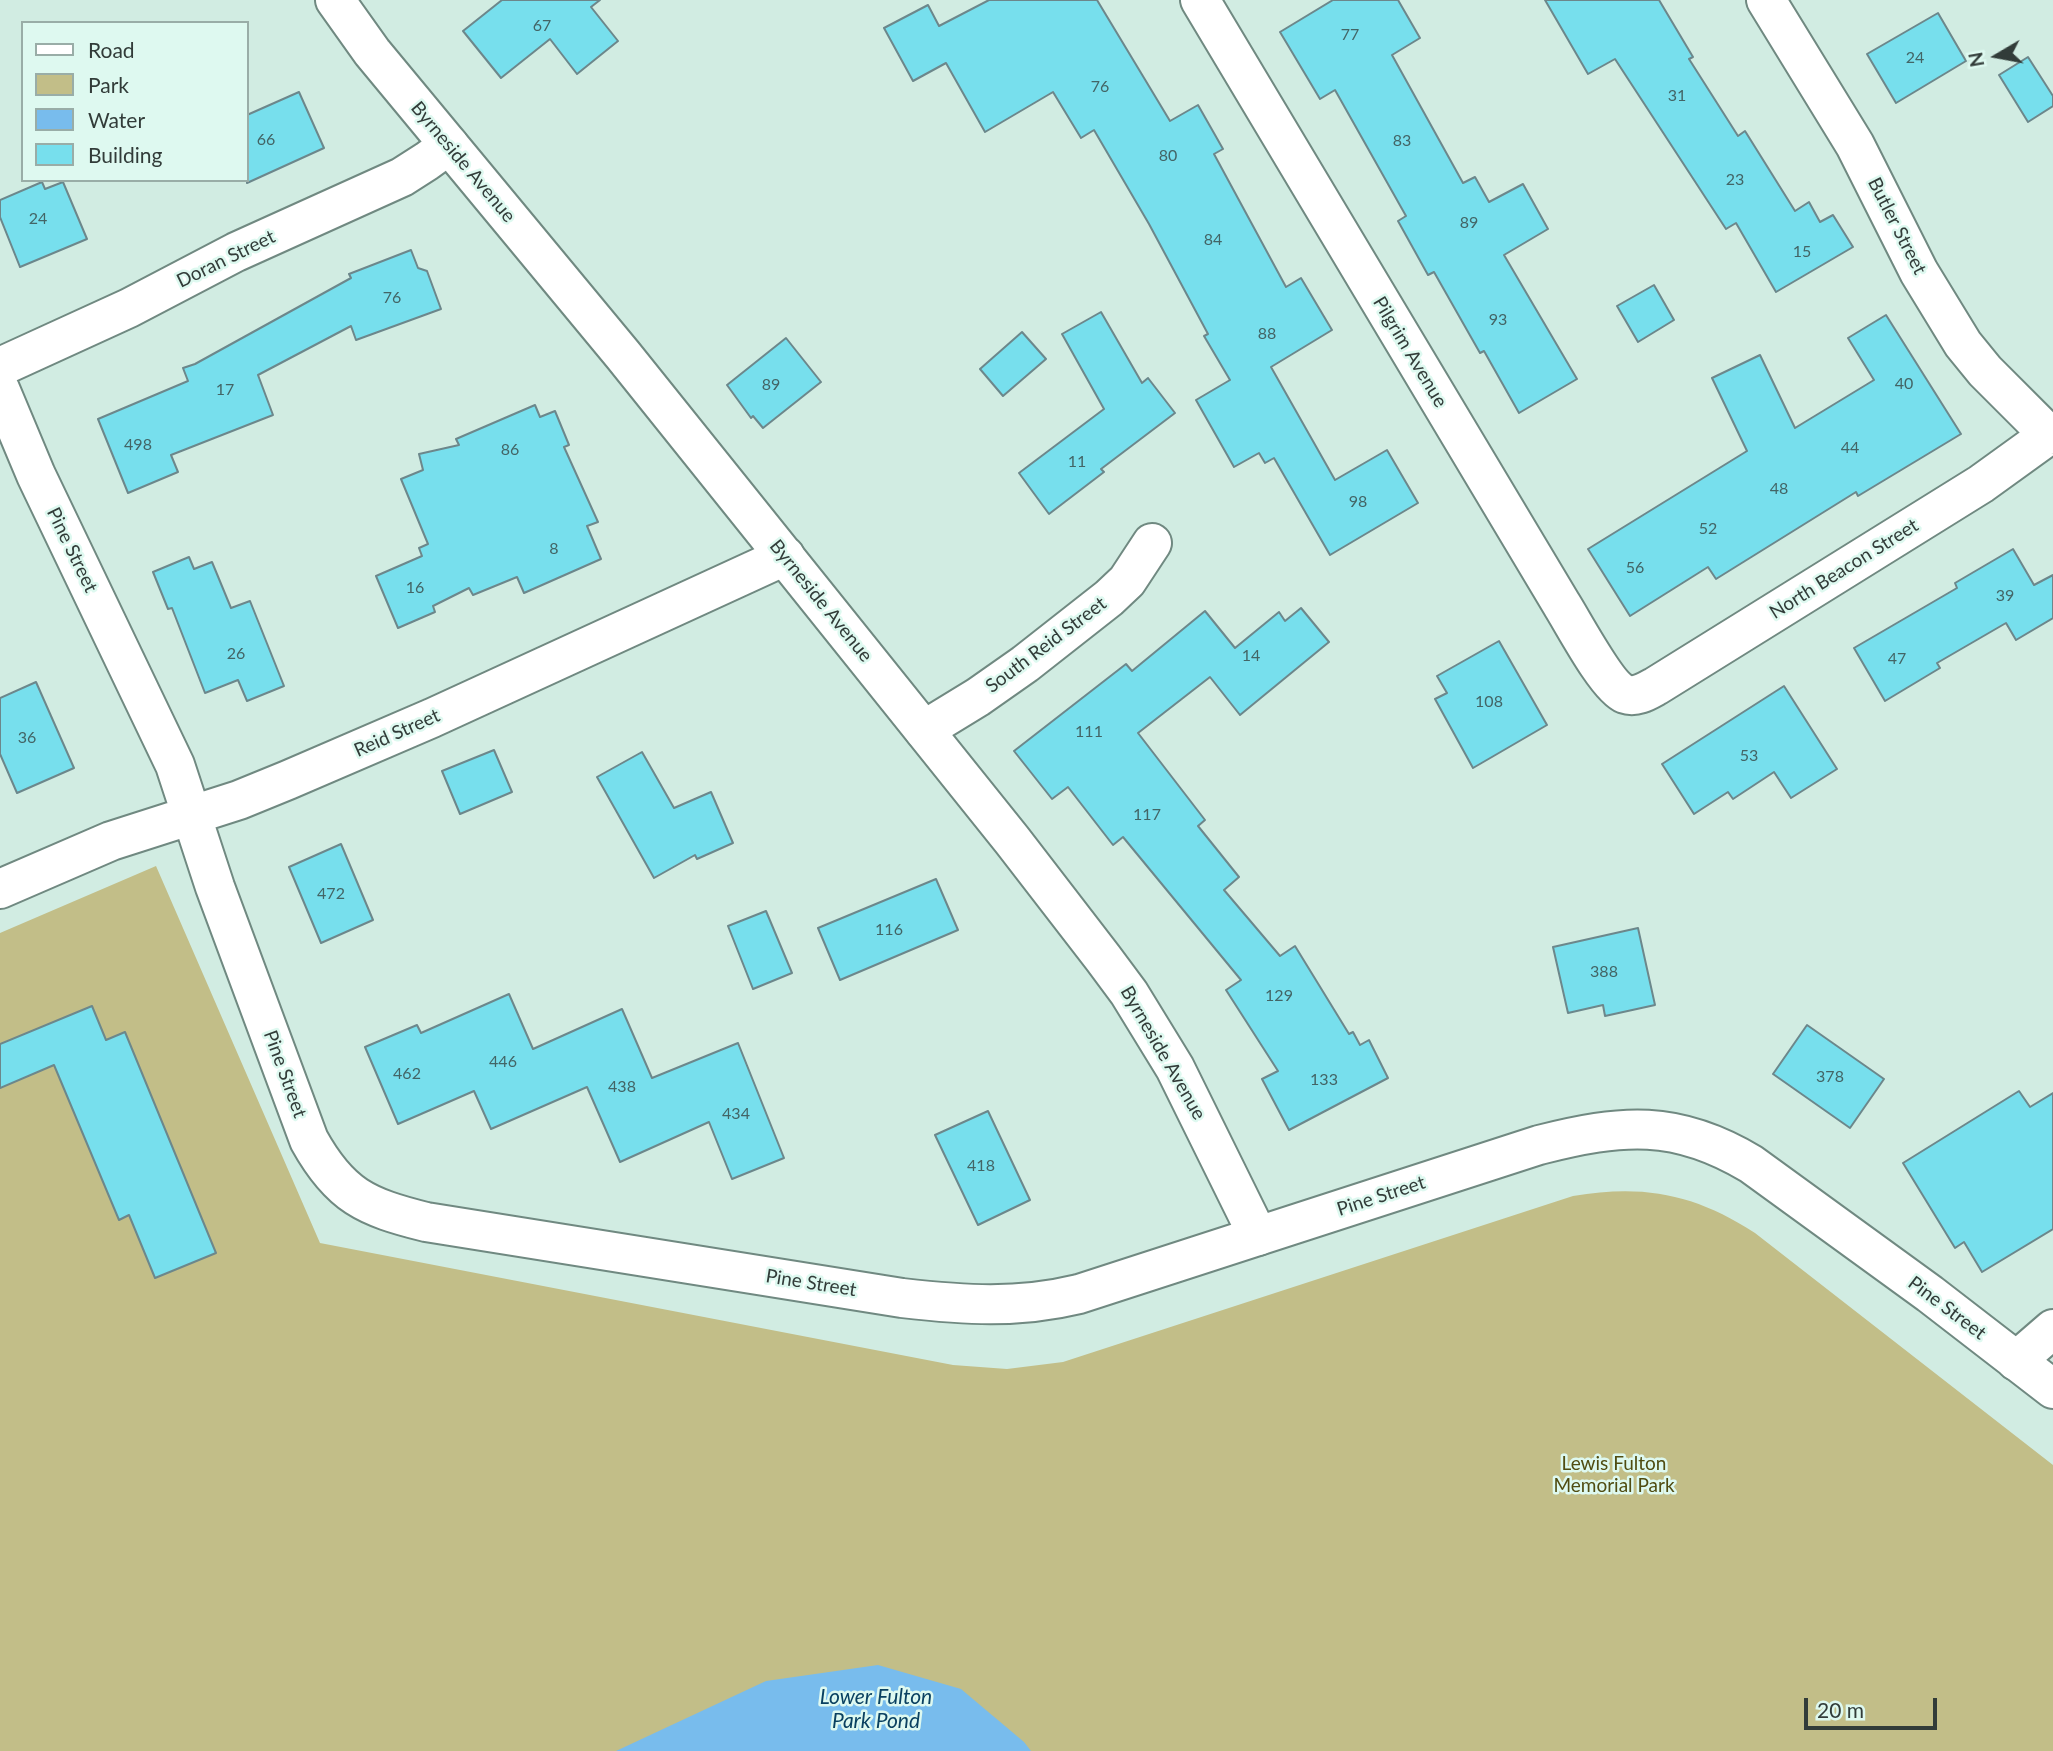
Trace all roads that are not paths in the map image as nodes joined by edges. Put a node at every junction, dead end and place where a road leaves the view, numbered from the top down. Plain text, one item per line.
1 (335, 0) edge
2 (1199, 0) edge
3 (1766, 0) edge
4 (449, 145) junction
5 (0, 367) edge
6 (0, 389) edge
7 (2051, 433) edge
8 (1152, 543) dead end
9 (785, 556) junction
10 (1629, 695) joint
11 (924, 730) junction
12 (193, 814) junction
13 (0, 889) edge
14 (1258, 1236) junction
15 (2053, 1329) edge
16 (2016, 1361) junction
17 (2053, 1389) edge

1 - 4 street, Byrneside Avenue
2 - 10 street, Pilgrim Avenue
3 - 7 street, Butler Street
4 - 5 street, Doran Street
4 - 9 street, Byrneside Avenue
6 - 12 street, Pine Street
7 - 10 street, North Beacon Street
8 - 11 street, South Reid Street
9 - 11 street, Byrneside Avenue
9 - 12 street, Reid Street
11 - 14 street, Byrneside Avenue
12 - 13 street, Reid Street
12 - 14 street, Pine Street
14 - 16 street, Pine Street
15 - 16 street
16 - 17 street, Pine Street

